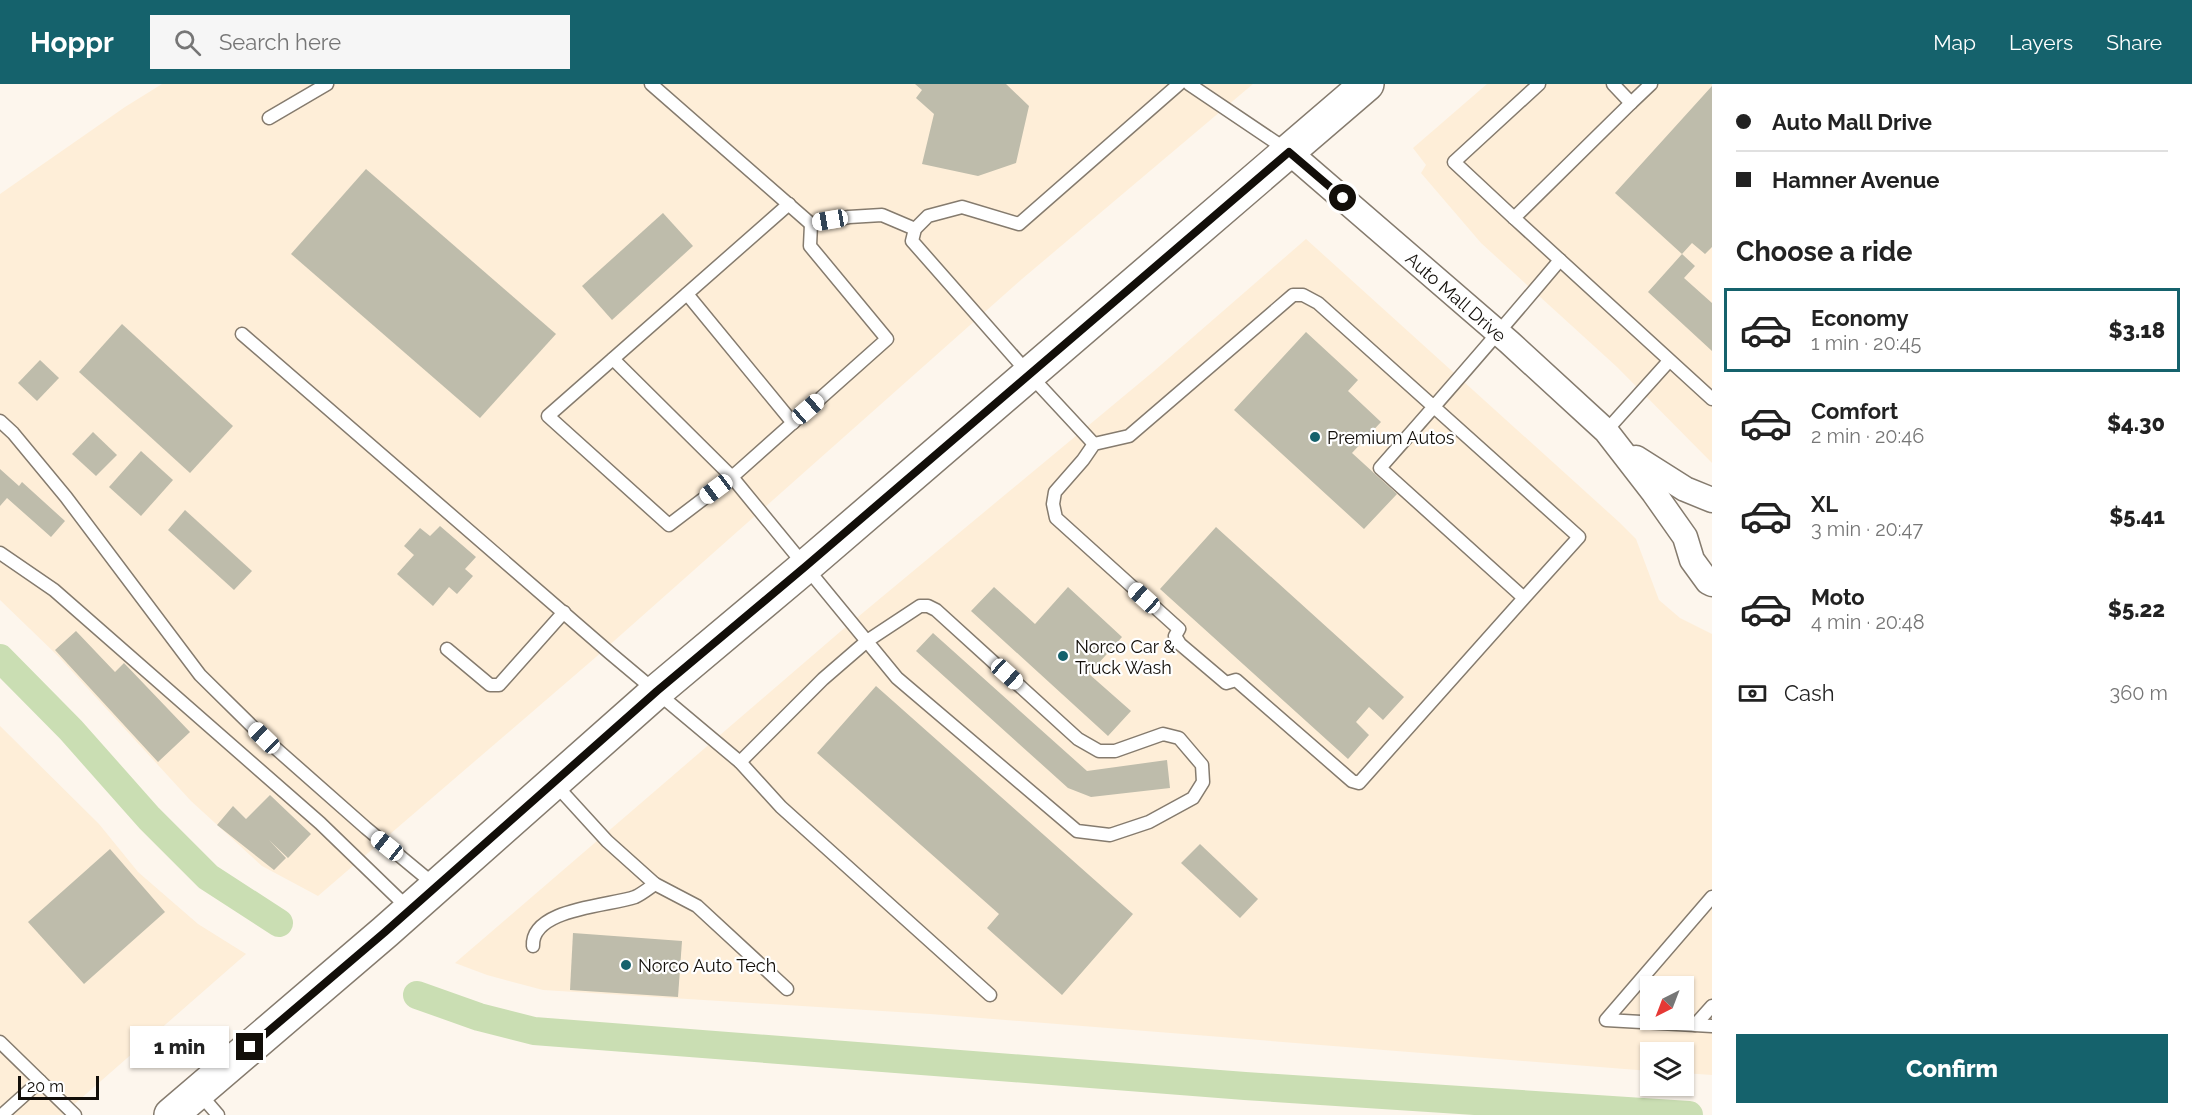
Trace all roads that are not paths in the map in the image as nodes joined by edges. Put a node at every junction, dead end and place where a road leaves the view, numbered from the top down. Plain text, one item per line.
1 (327, 84) edge
2 (651, 84) edge
3 (1179, 84) edge
4 (1188, 84) edge
5 (1367, 84) edge
6 (1539, 84) edge
7 (1613, 84) edge
8 (1651, 84) edge
9 (1631, 103) junction
10 (269, 118) dead end
11 (1289, 152) junction
12 (789, 204) junction
13 (1514, 218) junction
14 (811, 224) junction
15 (915, 229) junction
16 (1560, 260) junction
17 (687, 294) junction
18 (1498, 333) junction
19 (242, 334) dead end
20 (613, 359) junction
21 (1669, 360) junction
22 (1029, 374) junction
23 (1712, 399) edge
24 (1433, 408) junction
25 (0, 421) edge
26 (793, 423) junction
27 (1612, 439) junction
28 (1094, 444) junction
29 (732, 477) junction
30 (1712, 500) edge
31 (0, 553) edge
32 (806, 566) junction
33 (1712, 584) edge
34 (1524, 598) junction
35 (564, 612) junction
36 (867, 641) junction
37 (447, 649) dead end
38 (657, 691) junction
39 (740, 762) junction
40 (553, 783) junction
41 (655, 884) junction
42 (437, 886) junction
43 (1712, 897) edge
44 (410, 910) junction
45 (533, 946) dead end
46 (787, 989) dead end
47 (990, 995) dead end
48 (1712, 1006) edge
49 (1695, 1025) junction
50 (1712, 1026) edge
51 (0, 1042) edge
52 (40, 1081) junction
53 (208, 1103) edge
54 (2, 1115) edge
55 (75, 1115) edge
56 (171, 1115) edge

1 - 10 lane
2 - 12 lane
3 - 15 lane
4 - 11 lane
5 - 11 main road
6 - 13 lane
7 - 9 lane
8 - 9 lane
9 - 13 lane
11 - 18 street, Auto Mall Drive
11 - 22 main road
12 - 14 lane
12 - 17 lane
13 - 16 lane
14 - 15 lane
14 - 26 lane
15 - 22 lane
16 - 18 lane
16 - 21 lane
17 - 20 lane
17 - 26 lane
18 - 24 lane
18 - 27 street, Auto Mall Drive
19 - 35 lane
20 - 29 lane
20 - 29 lane
21 - 23 lane
21 - 27 lane
22 - 28 lane
22 - 32 main road
24 - 28 lane
24 - 34 lane
24 - 34 lane
25 - 42 lane
26 - 29 lane
27 - 30 street, Auto Mall Drive
27 - 33 street, Auto Mall Drive
28 - 34 lane
29 - 32 lane
31 - 44 lane
32 - 36 lane
32 - 38 main road
35 - 37 lane
35 - 38 lane
36 - 36 lane
36 - 39 lane
38 - 39 lane
38 - 40 main road
39 - 47 lane
40 - 41 lane
40 - 42 main road
41 - 45 lane
41 - 46 lane
42 - 44 main road
43 - 49 lane
44 - 53 main road
48 - 49 lane
49 - 50 lane
51 - 52 lane
52 - 54 lane
52 - 55 lane
53 - 56 main road

